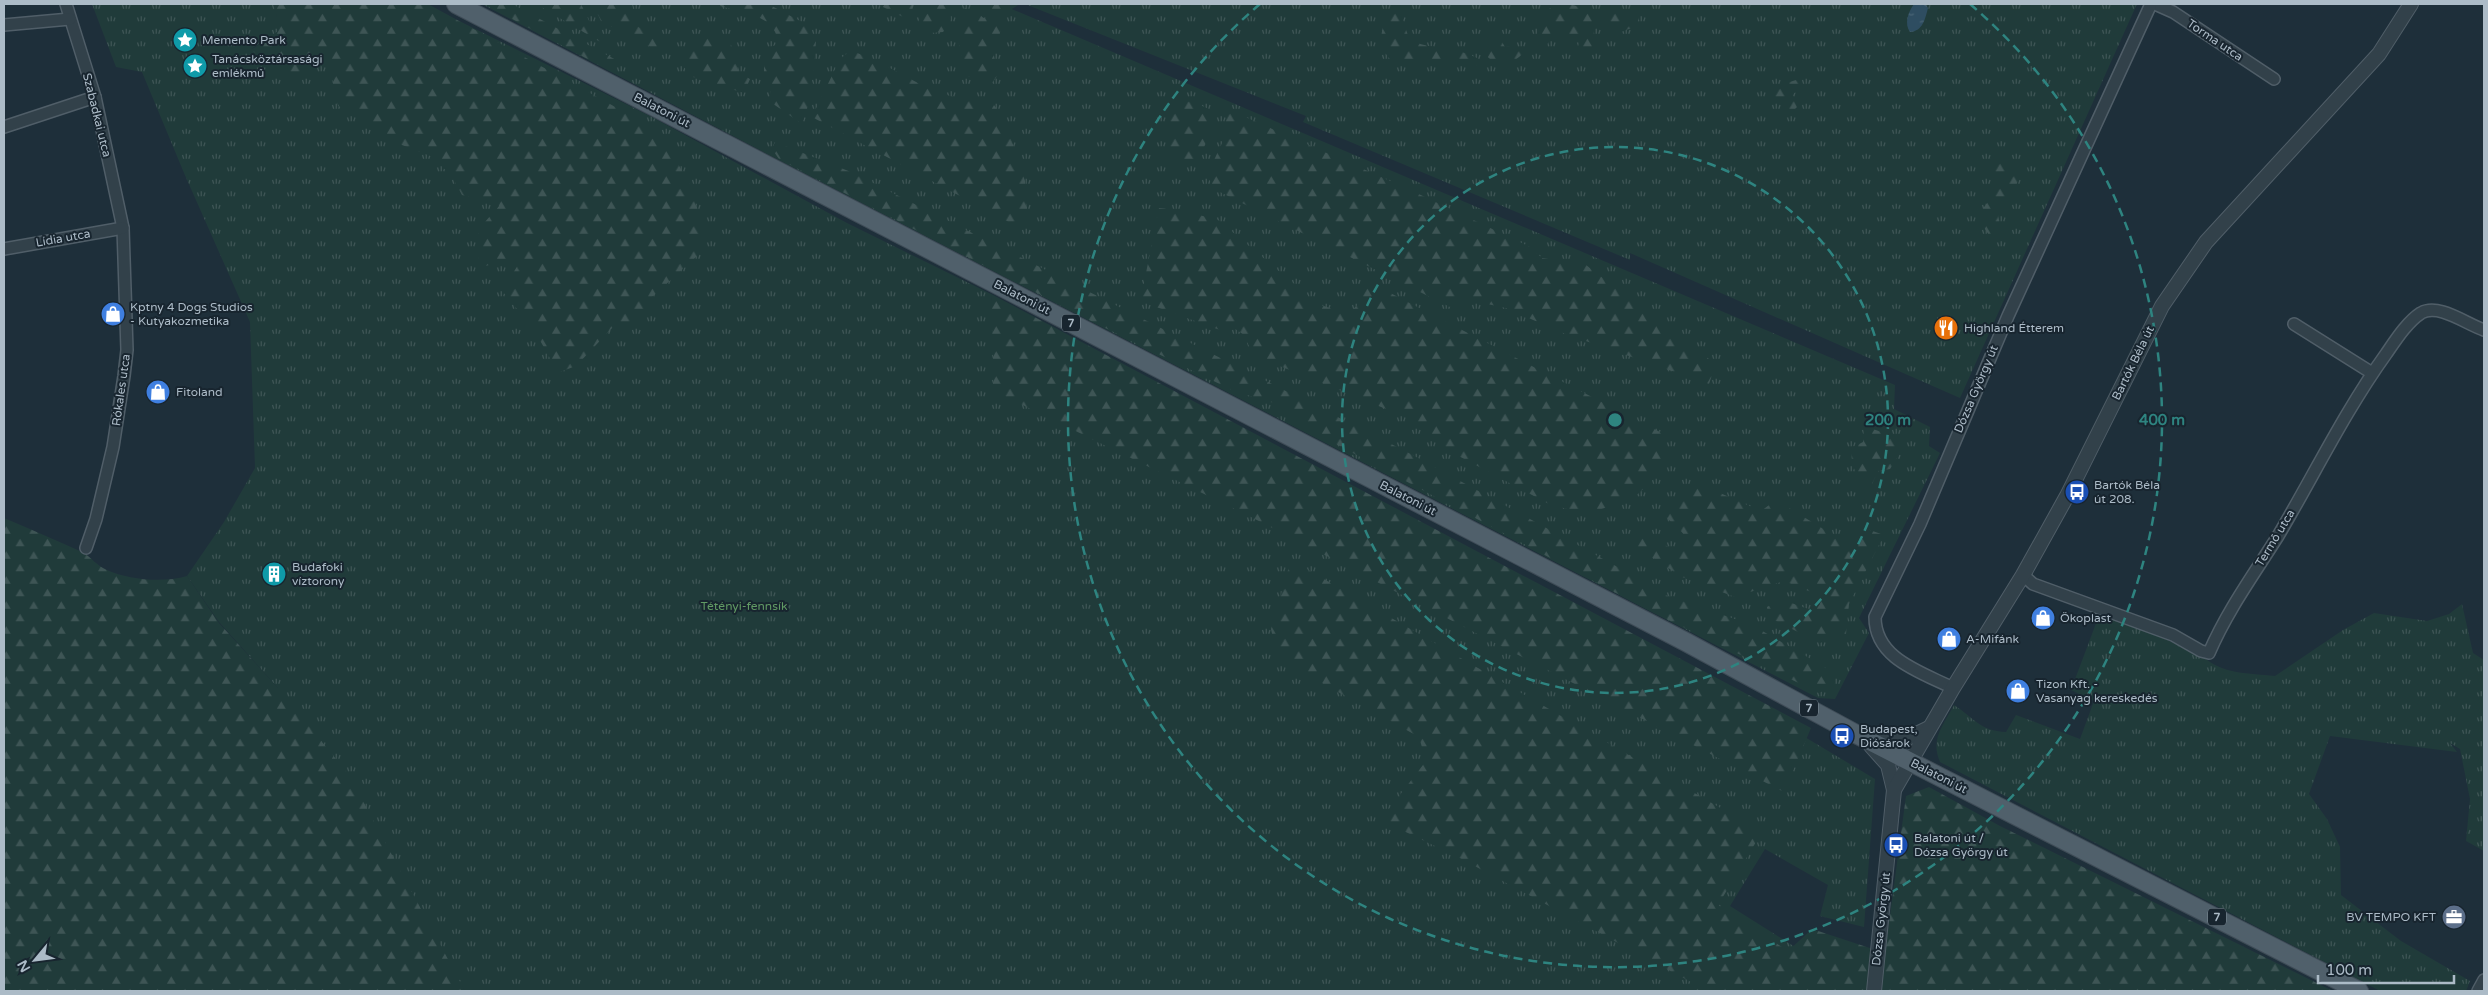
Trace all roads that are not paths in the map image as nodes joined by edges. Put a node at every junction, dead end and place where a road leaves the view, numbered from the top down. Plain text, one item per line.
1 (66, 4) edge
2 (456, 4) edge
3 (2151, 4) edge
4 (2155, 4) edge
5 (2410, 4) edge
6 (70, 19) junction
7 (4, 25) edge
8 (2274, 79) dead end
9 (95, 97) junction
10 (4, 127) edge
11 (123, 228) junction
12 (4, 249) edge
13 (2294, 324) dead end
14 (2484, 330) edge
15 (2372, 373) junction
16 (86, 548) dead end
17 (2024, 575) junction
18 (1953, 688) junction
19 (1930, 727) junction
20 (1856, 734) junction
21 (1911, 761) junction
22 (1894, 790) junction
23 (2484, 980) edge
24 (1874, 991) edge
25 (2359, 991) edge
26 (2478, 991) edge

1 - 6 street, Szabadkai utca
2 - 20 main road, Balatoni út / 7
3 - 18 street, Dózsa György út
4 - 8 street, Torma utca
5 - 17 street, Bartók Béla út
6 - 7 street
6 - 9 street, Szabadkai utca
9 - 10 street
9 - 11 street, Szabadkai utca
11 - 12 street, Lídia utca
11 - 16 street, Rókales utca
13 - 15 street
14 - 15 street, Termő utca
15 - 17 street, Termő utca
17 - 18 street, Bartók Béla út
18 - 19 street, Bartók Béla út
19 - 20 street
19 - 21 street, Bartók Béla út
20 - 21 main road, Balatoni út / 7
20 - 22 street
21 - 22 street, Dózsa György út
21 - 25 main road, Balatoni út / 7
22 - 24 street, Dózsa György út
23 - 26 street

